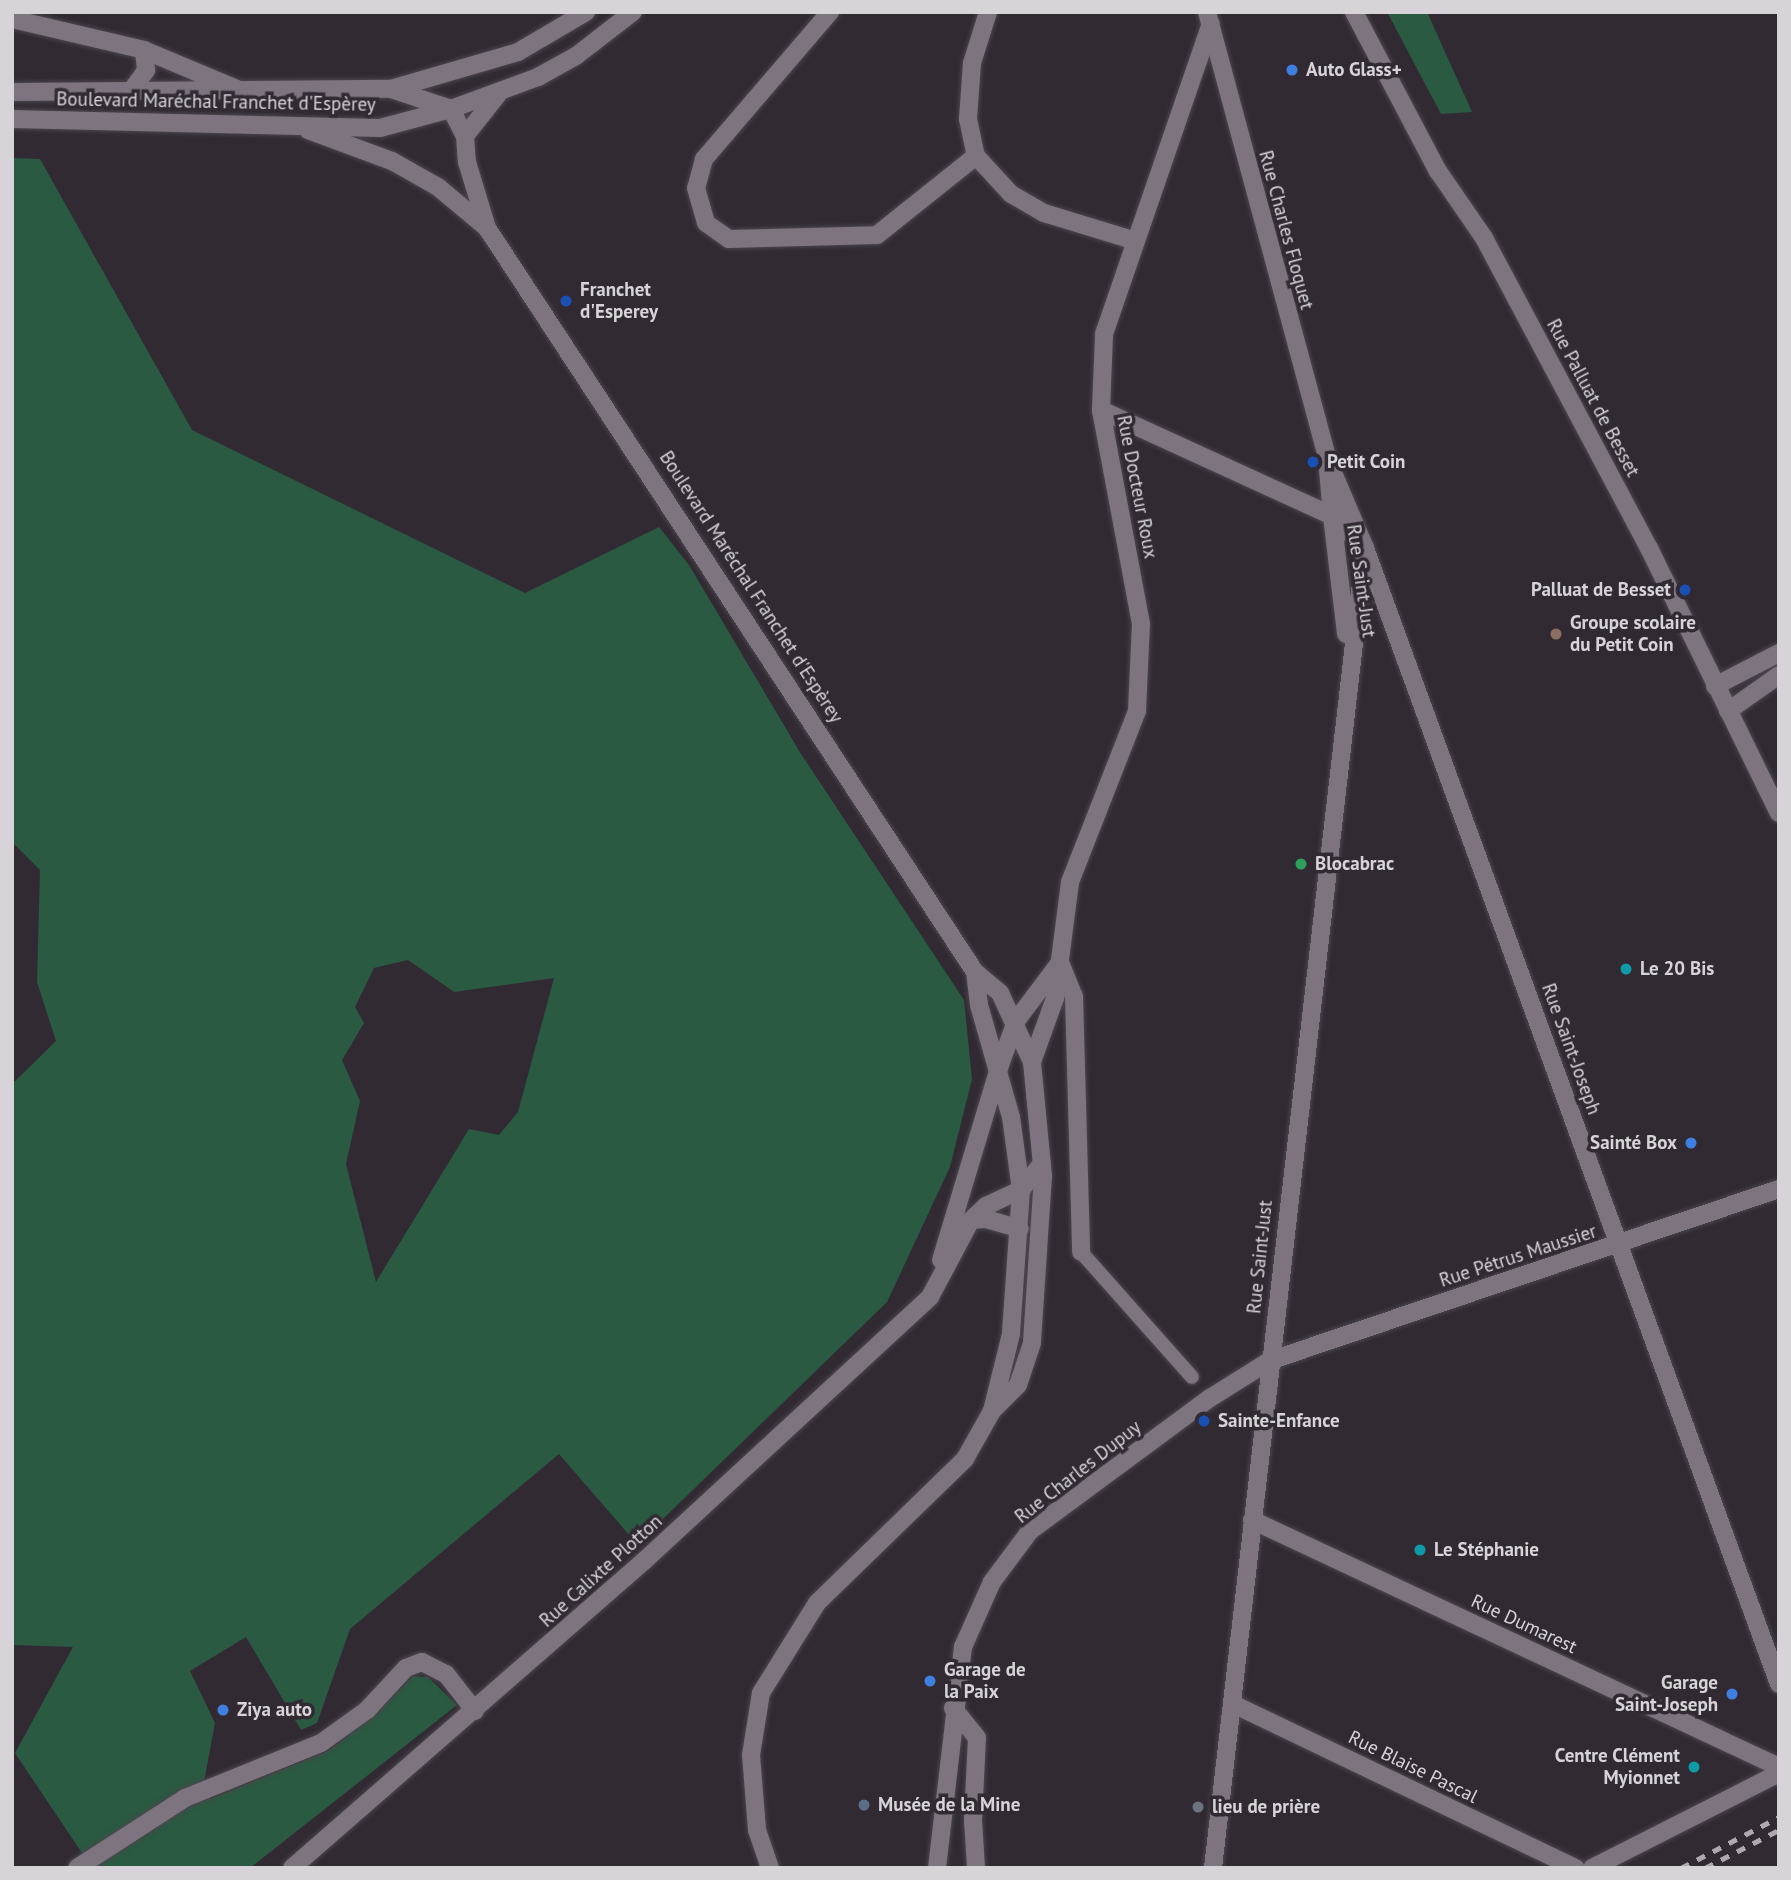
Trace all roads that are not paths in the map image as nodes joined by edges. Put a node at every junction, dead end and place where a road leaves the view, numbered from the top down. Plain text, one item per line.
1 (586, 12) edge
2 (633, 12) edge
3 (830, 12) edge
4 (988, 12) edge
5 (1354, 12) edge
6 (1209, 18) edge
7 (12, 19) edge
8 (144, 50) junction
9 (237, 89) junction
10 (391, 89) junction
11 (131, 91) junction
12 (12, 92) edge
13 (498, 93) junction
14 (452, 109) junction
15 (12, 119) edge
16 (289, 124) junction
17 (465, 136) junction
18 (976, 156) junction
19 (487, 228) junction
20 (1136, 241) junction
21 (1101, 410) junction
22 (1327, 458) junction
23 (1332, 516) junction
24 (1365, 548) junction
25 (1350, 651) junction
26 (1779, 653) edge
27 (1779, 675) edge
28 (1715, 686) junction
29 (1728, 711) junction
30 (1779, 813) edge
31 (1060, 962) junction
32 (975, 972) junction
33 (1016, 1021) junction
34 (1032, 1062) junction
35 (999, 1068) junction
36 (1042, 1163) junction
37 (1779, 1189) edge
38 (1021, 1190) junction
39 (971, 1220) junction
40 (1020, 1229) junction
41 (1620, 1244) junction
42 (1081, 1252) joint
43 (930, 1297) junction
44 (1269, 1361) junction
45 (1192, 1377) dead end
46 (992, 1411) junction
47 (1252, 1520) junction
48 (1779, 1684) edge
49 (1233, 1704) junction
50 (953, 1708) junction
51 (475, 1711) junction
52 (1779, 1767) edge
53 (1779, 1773) edge
54 (77, 1868) edge
55 (292, 1868) edge
56 (770, 1868) edge
57 (937, 1868) edge
58 (976, 1868) edge
59 (1213, 1868) edge
60 (1576, 1868) edge
61 (1592, 1868) edge

1 - 10 street
2 - 13 street, Boulevard Maréchal Franchet d'Espèrey
3 - 18 street
4 - 18 street
5 - 28 street, Rue Palluat de Besset
6 - 20 street, Rue Docteur Roux
6 - 22 street, Rue Charles Floquet
7 - 8 street
8 - 9 street
8 - 11 street
9 - 10 street, Boulevard Maréchal Franchet d'Espèrey
9 - 11 street, Boulevard Maréchal Franchet d'Espèrey
10 - 14 street
11 - 12 street, Boulevard Maréchal Franchet d'Espèrey
13 - 14 street, Boulevard Maréchal Franchet d'Espèrey
13 - 17 street
14 - 16 street, Boulevard Maréchal Franchet d'Espèrey
14 - 17 street
15 - 16 street, Boulevard Maréchal Franchet d'Espèrey
16 - 19 street
17 - 19 street
18 - 20 street
19 - 32 street, Boulevard Maréchal Franchet d'Espèrey
20 - 21 street, Rue Docteur Roux
21 - 23 street
21 - 31 street, Rue Docteur Roux
22 - 23 street, Rue Charles Floquet
22 - 24 street, Rue Charles Floquet
23 - 24 street
23 - 25 street, Rue Saint-Just
24 - 25 street, Rue Saint-Just
24 - 41 street, Rue Saint-Joseph
25 - 44 street, Rue Saint-Just
26 - 28 street
27 - 29 street
28 - 29 street, Rue Palluat de Besset
29 - 30 street, Rue Palluat de Besset
31 - 33 street, Rue Docteur Roux
31 - 34 street, Rue Docteur Roux
31 - 42 street
32 - 33 street, Boulevard Maréchal Franchet d'Espèrey
32 - 35 street, Boulevard Maréchal Franchet d'Espèrey
33 - 34 street, Boulevard Maréchal Franchet d'Espèrey
33 - 35 street, Rue Docteur Roux
34 - 36 street, Boulevard Maréchal Franchet d'Espèrey
35 - 38 street, Boulevard Maréchal Franchet d'Espèrey
35 - 43 street
36 - 38 street, Rue Calixte Plotton
36 - 46 street, Boulevard Maréchal Franchet d'Espèrey
37 - 41 street, Rue Pétrus Maussier
38 - 39 street, Rue Calixte Plotton
38 - 40 street, Boulevard Maréchal Franchet d'Espèrey
39 - 40 street
39 - 43 street, Rue Calixte Plotton
40 - 46 street, Boulevard Maréchal Franchet d'Espèrey
41 - 44 street, Rue Pétrus Maussier
41 - 48 street, Rue Saint-Joseph
42 - 45 street
43 - 51 street, Rue Calixte Plotton
44 - 47 street, Rue Saint-Just
44 - 50 street, Rue Charles Dupuy
46 - 56 street, Boulevard Maréchal Franchet d'Espèrey
47 - 49 street, Rue Saint-Just
47 - 52 street, Rue Dumarest
49 - 59 street, Rue Saint-Just
49 - 60 street, Rue Blaise Pascal
50 - 57 street, Rue Charles Dupuy
50 - 58 street
51 - 54 street
51 - 55 street, Rue Calixte Plotton
53 - 61 street

